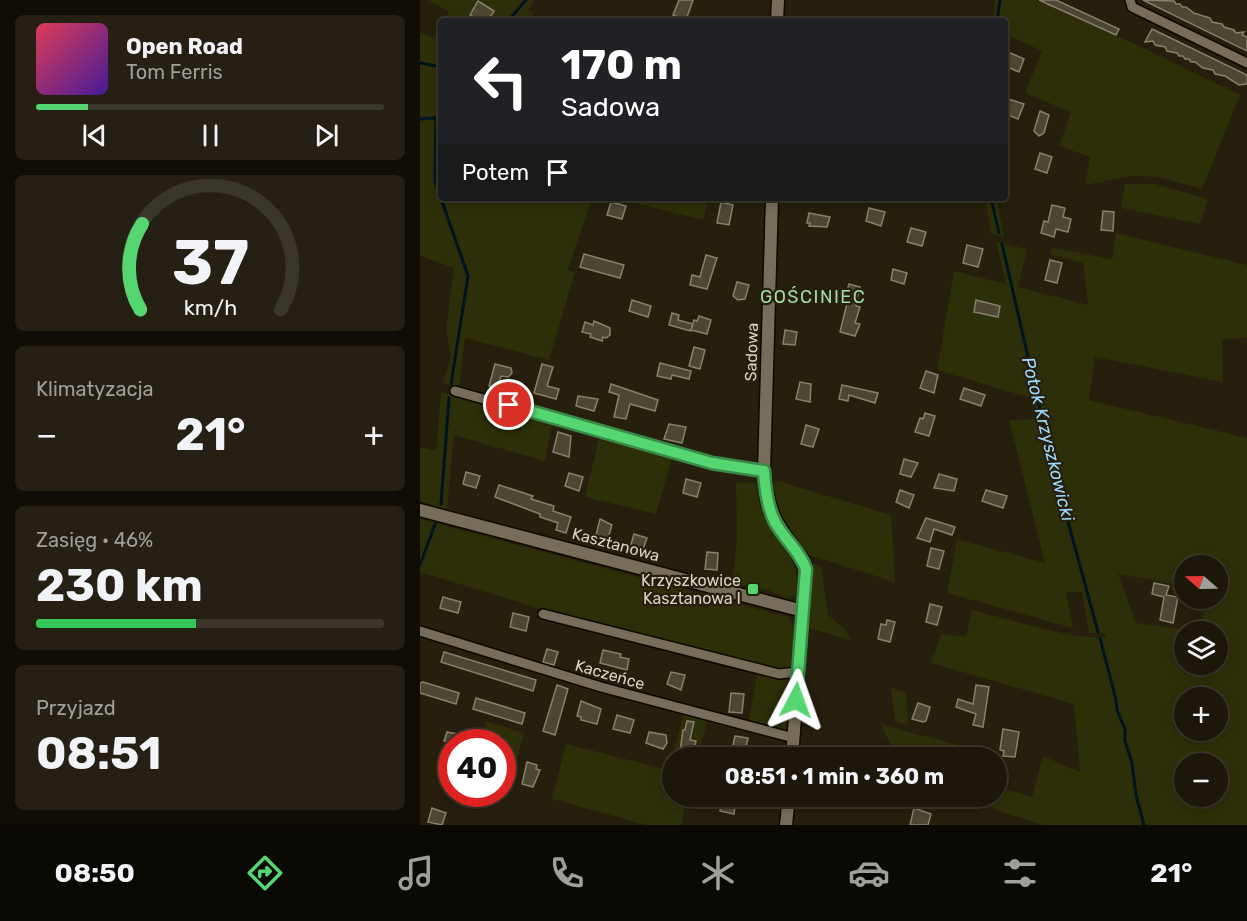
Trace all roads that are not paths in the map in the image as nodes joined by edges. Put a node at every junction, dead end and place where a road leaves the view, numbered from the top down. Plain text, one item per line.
1 (778, 0) edge
2 (1130, 0) edge
3 (777, 18) edge
4 (1247, 63) edge
5 (772, 201) edge
6 (455, 391) dead end
7 (764, 471) junction
8 (420, 510) edge
9 (803, 611) junction
10 (543, 614) dead end
11 (420, 631) edge
12 (799, 672) junction
13 (794, 738) junction
14 (793, 747) edge
15 (788, 807) edge
16 (786, 825) edge

1 - 3 street
2 - 4 street
5 - 7 street, Sadowa
6 - 7 street
7 - 9 street, Sadowa
8 - 9 street, Kasztanowa
9 - 12 street, Sadowa
10 - 12 street
11 - 13 street, Kaczeńce
12 - 13 street, Sadowa
13 - 14 street, Sadowa
15 - 16 street

